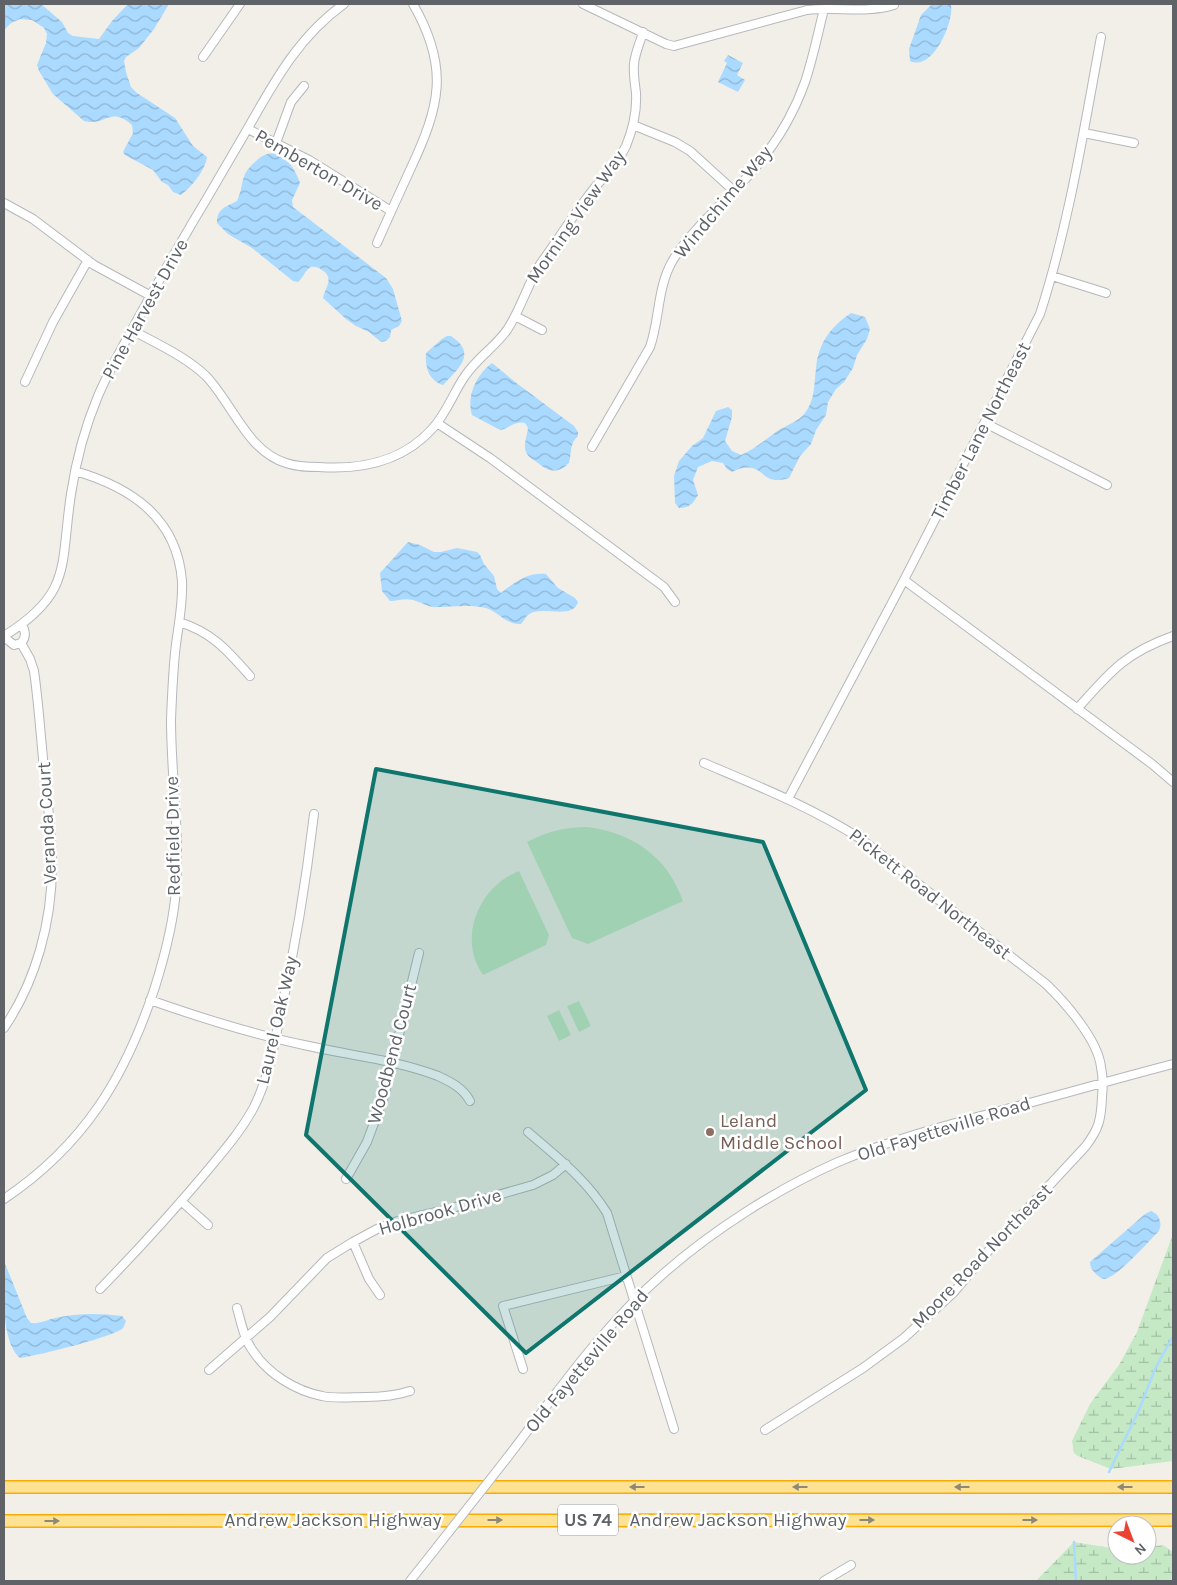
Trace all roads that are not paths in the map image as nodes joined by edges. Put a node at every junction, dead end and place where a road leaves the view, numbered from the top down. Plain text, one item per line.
1 (240, 4) edge
2 (344, 4) edge
3 (413, 4) edge
4 (583, 4) edge
5 (894, 5) edge
6 (824, 8) junction
7 (643, 32) junction
8 (1101, 37) dead end
9 (204, 57) dead end
10 (304, 86) dead end
11 (633, 125) junction
12 (248, 129) junction
13 (1084, 133) junction
14 (276, 143) junction
15 (1134, 143) dead end
16 (734, 191) junction
17 (4, 203) edge
18 (391, 211) junction
19 (377, 243) dead end
20 (88, 260) junction
21 (1052, 276) junction
22 (1106, 293) dead end
23 (151, 296) junction
24 (515, 316) junction
25 (132, 330) junction
26 (542, 330) dead end
27 (25, 382) dead end
28 (437, 423) junction
29 (985, 423) junction
30 (592, 447) dead end
31 (75, 471) junction
32 (1107, 485) dead end
33 (904, 580) junction
34 (675, 602) dead end
35 (179, 622) junction
36 (22, 624) junction
37 (4, 636) edge
38 (1173, 636) edge
39 (21, 643) junction
40 (250, 676) dead end
41 (1077, 709) junction
42 (704, 763) dead end
43 (1173, 782) edge
44 (788, 799) junction
45 (314, 814) dead end
46 (419, 953) dead end
47 (150, 1000) junction
48 (4, 1028) edge
49 (275, 1039) junction
50 (393, 1064) junction
51 (1173, 1064) edge
52 (1103, 1082) junction
53 (470, 1101) dead end
54 (528, 1132) dead end
55 (566, 1164) junction
56 (346, 1179) dead end
57 (4, 1199) edge
58 (181, 1201) junction
59 (208, 1224) dead end
60 (353, 1242) junction
61 (626, 1276) junction
62 (100, 1289) dead end
63 (380, 1295) dead end
64 (635, 1302) junction
65 (237, 1308) dead end
66 (246, 1339) junction
67 (523, 1369) dead end
68 (209, 1370) dead end
69 (410, 1391) dead end
70 (674, 1429) dead end
71 (765, 1430) dead end
72 (4, 1487) edge
73 (1173, 1487) edge
74 (1173, 1520) edge
75 (4, 1521) edge
76 (851, 1564) dead end
77 (410, 1581) edge
78 (824, 1581) edge

1 - 9 street
2 - 12 street, Pine Harvest Drive
3 - 18 street
4 - 7 street
5 - 6 street
6 - 7 street
6 - 16 street, Windchime Way
7 - 11 street, Morning View Way
8 - 13 street, Timber Lane Northeast
10 - 14 street
11 - 16 street
11 - 24 street, Morning View Way
12 - 14 street, Pemberton Drive
12 - 23 street, Pine Harvest Drive
13 - 15 street
13 - 21 street, Timber Lane Northeast
14 - 18 street, Pemberton Drive
16 - 30 street, Windchime Way
17 - 20 street
18 - 19 street
20 - 23 street
20 - 27 street
21 - 22 street
21 - 29 street, Timber Lane Northeast
23 - 25 street, Pine Harvest Drive
24 - 26 street
24 - 28 street, Morning View Way
25 - 28 street, Morning View Way
25 - 31 street, Pine Harvest Drive
28 - 34 street
29 - 32 street
29 - 33 street, Timber Lane Northeast
31 - 35 street, Redfield Drive
31 - 36 street, Pine Harvest Drive
33 - 41 street
33 - 44 street, Timber Lane Northeast
35 - 40 street
35 - 47 street, Redfield Drive
36 - 37 street, Pine Harvest Drive
36 - 39 street, Veranda Court
37 - 39 street
38 - 41 street
39 - 48 street, Veranda Court
41 - 43 street
42 - 44 street, Pickett Road Northeast
44 - 52 street, Pickett Road Northeast
45 - 49 street, Laurel Oak Way
46 - 50 street, Woodbend Court
47 - 49 street
47 - 57 street, Redfield Drive
49 - 50 street
49 - 58 street, Laurel Oak Way
50 - 53 street
50 - 56 street, Woodbend Court
51 - 52 street, Old Fayetteville Road
52 - 64 street, Old Fayetteville Road
52 - 71 street, Moore Road Northeast
54 - 55 street
55 - 60 street, Holbrook Drive
55 - 61 street
58 - 59 street
58 - 62 street, Laurel Oak Way
60 - 63 street
60 - 66 street, Holbrook Drive
61 - 64 street
61 - 67 street
64 - 70 street
64 - 77 street, Old Fayetteville Road, bridge
65 - 66 street
66 - 68 street, Holbrook Drive
66 - 69 street
73 -> 72 highway, Andrew Jackson Highway / US 74
75 -> 74 highway, Andrew Jackson Highway / US 74
76 - 78 street

